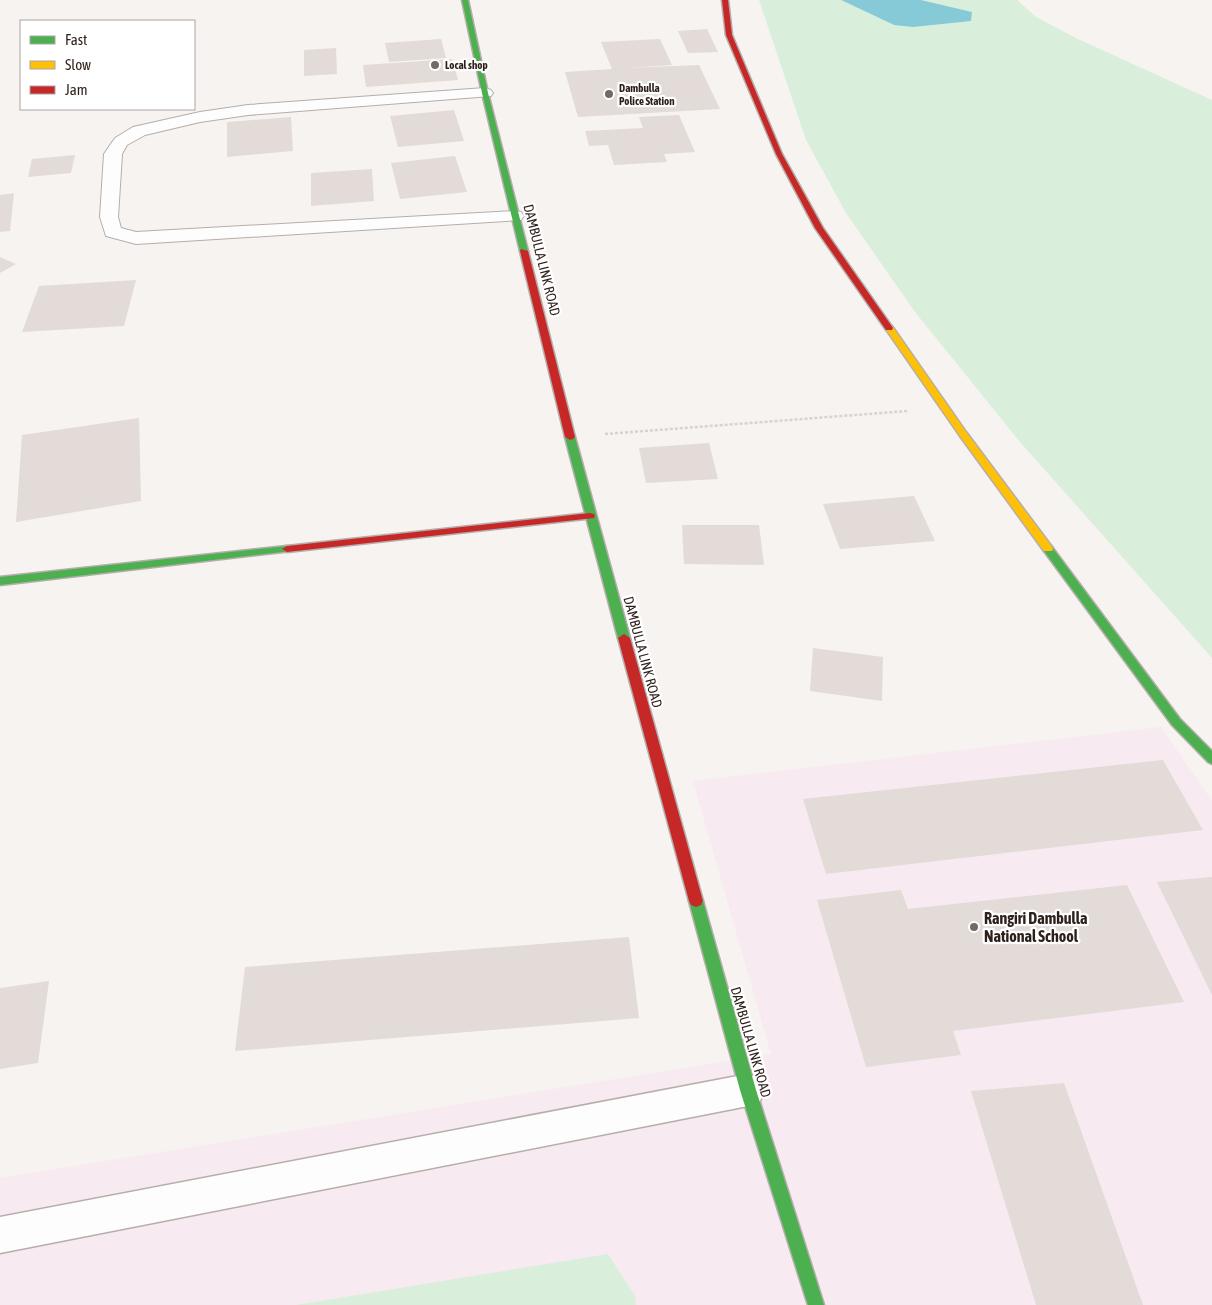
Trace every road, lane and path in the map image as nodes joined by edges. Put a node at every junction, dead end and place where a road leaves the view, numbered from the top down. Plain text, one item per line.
1 (465, 0) edge
2 (725, 0) edge
3 (485, 93) junction
4 (515, 216) junction
5 (946, 409) junction
6 (570, 436) junction
7 (590, 516) junction
8 (0, 581) edge
9 (1212, 759) edge
10 (748, 1090) junction
11 (0, 1234) edge
12 (816, 1305) edge

1 - 3 street, DAMBULLA LINK ROAD
2 - 5 street
3 - 4 street, DAMBULLA LINK ROAD
3 - 4 street
4 - 6 street, DAMBULLA LINK ROAD
5 - 6 path
5 - 9 street
6 - 7 street, DAMBULLA LINK ROAD
7 - 8 street
7 - 10 street, DAMBULLA LINK ROAD
10 - 11 lane
10 - 12 street, DAMBULLA LINK ROAD

